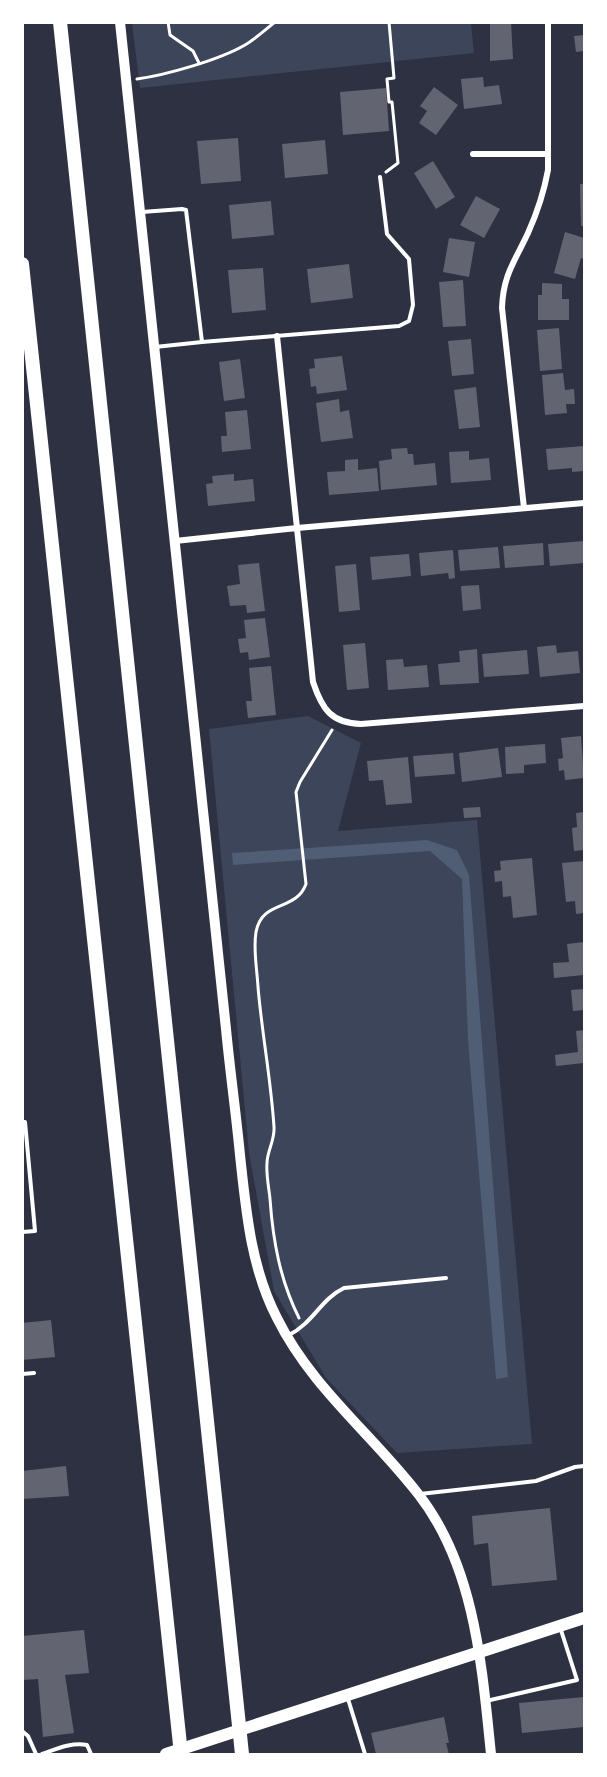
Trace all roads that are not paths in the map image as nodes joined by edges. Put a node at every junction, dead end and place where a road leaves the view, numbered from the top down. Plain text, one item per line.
1 (60, 22) edge
2 (120, 22) edge
3 (548, 22) edge
4 (473, 154) dead end
5 (548, 154) junction
6 (380, 177) road end
7 (140, 212) junction
8 (22, 264) edge
9 (277, 336) junction
10 (202, 342) junction
11 (155, 347) junction
12 (585, 503) edge
13 (524, 508) junction
14 (297, 528) junction
15 (175, 541) junction
16 (585, 706) edge
17 (24, 1122) edge
18 (22, 1232) edge
19 (446, 1278) dead end
20 (287, 1337) junction
21 (34, 1373) dead end
22 (22, 1374) edge
23 (585, 1466) edge
24 (419, 1494) junction
25 (585, 1618) edge
26 (560, 1626) junction
27 (479, 1651) junction
28 (346, 1695) junction
29 (485, 1701) junction
30 (22, 1731) edge
31 (36, 1755) edge
32 (42, 1755) edge
33 (91, 1755) edge
34 (166, 1755) edge
35 (181, 1755) edge
36 (242, 1755) edge
37 (365, 1755) edge
38 (491, 1755) edge

1 - 36 highway
2 - 7 main road
3 - 5 street
4 - 5 street
5 - 13 street
6 - 9 lane
7 - 10 lane
7 - 11 main road
8 - 35 highway
9 - 10 lane
9 - 14 street
10 - 11 lane
11 - 15 main road
12 - 13 street
13 - 14 street
14 - 15 street
14 - 16 street
15 - 20 main road
17 - 18 lane
19 - 20 lane
20 - 24 main road
21 - 22 lane
23 - 24 lane
24 - 27 main road
25 - 26 main road
26 - 27 main road
26 - 29 lane
27 - 28 main road
27 - 29 main road
28 - 34 main road
28 - 37 lane
29 - 38 main road
30 - 31 lane
32 - 33 lane

